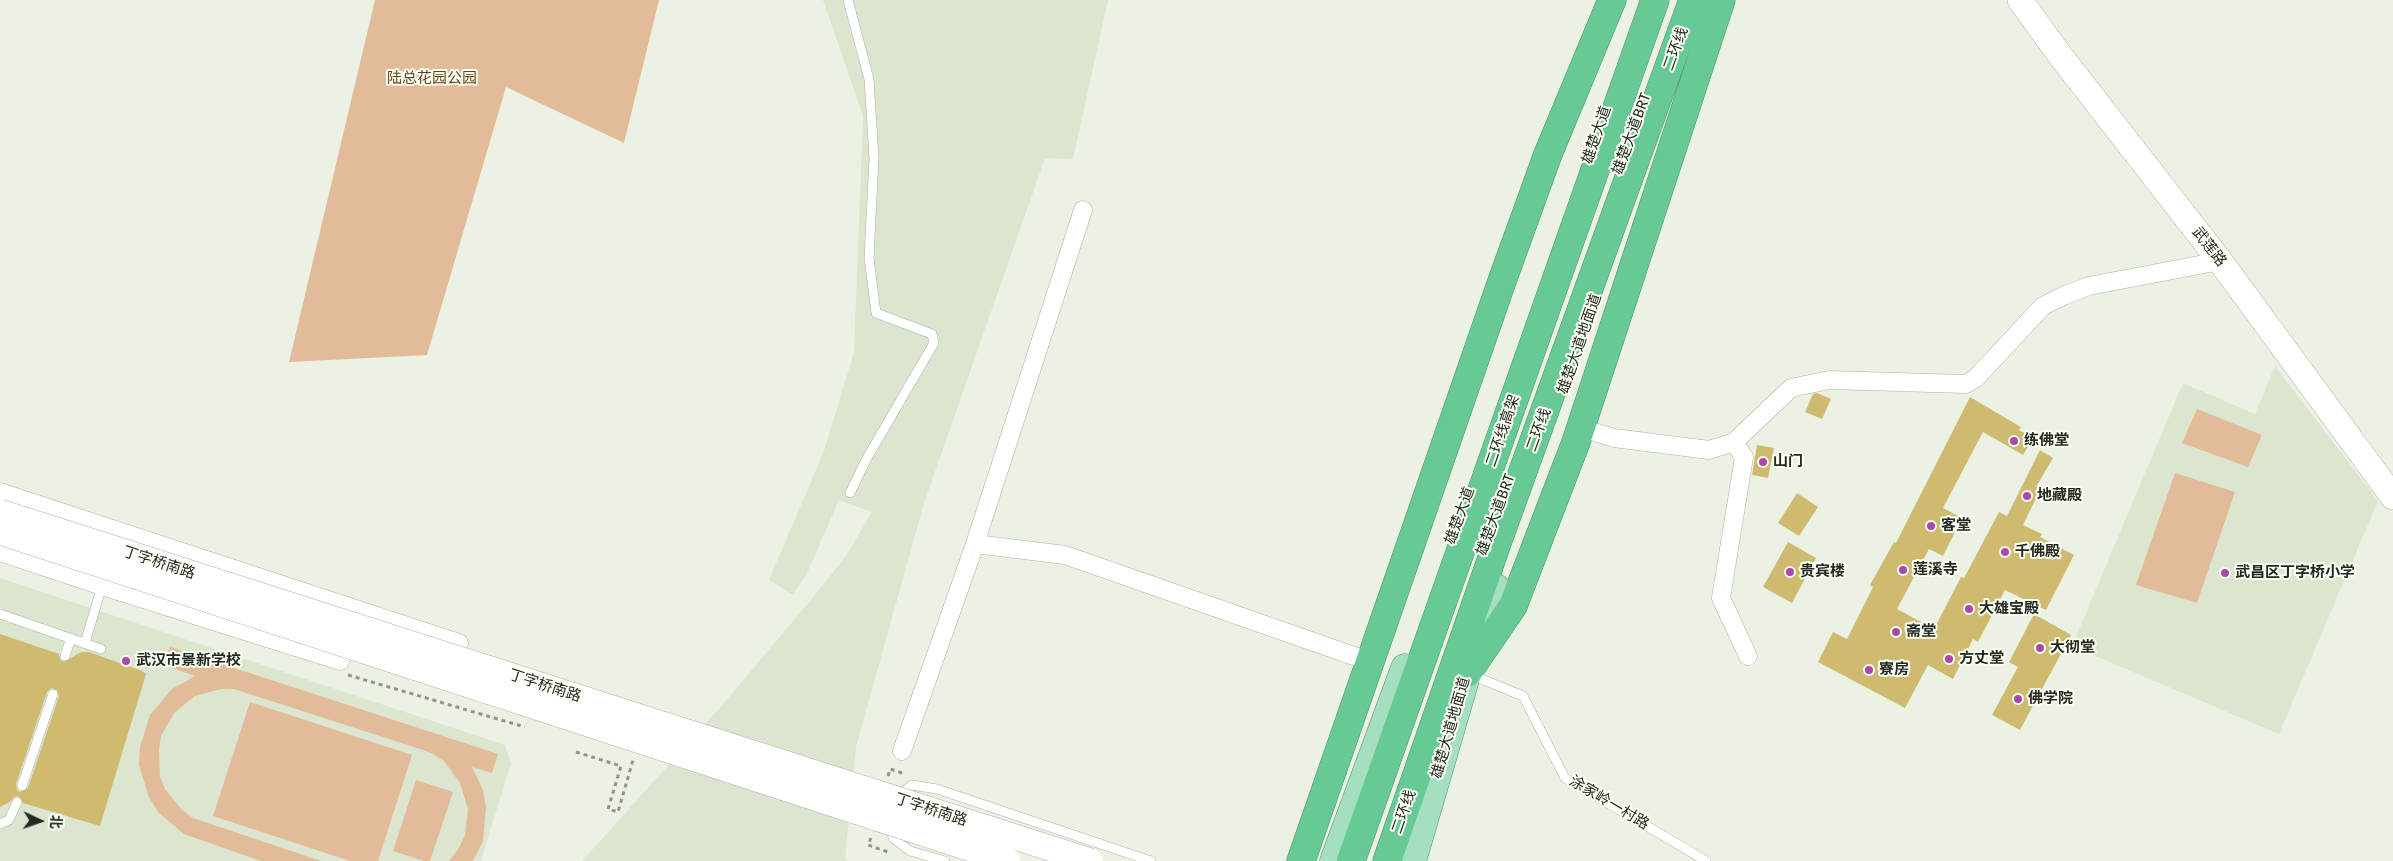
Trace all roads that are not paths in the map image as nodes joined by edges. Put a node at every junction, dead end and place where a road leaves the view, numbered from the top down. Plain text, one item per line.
1 (848, 0) edge
2 (1612, 0) edge
3 (1644, 0) edge
4 (1655, 0) edge
5 (1693, 0) edge
6 (1699, 0) edge
7 (1721, 0) edge
8 (2020, 0) edge
9 (1083, 210) dead end
10 (2220, 261) junction
11 (1581, 428) junction
12 (1734, 442) junction
13 (0, 492) edge
14 (850, 494) dead end
15 (2393, 497) edge
16 (0, 512) edge
17 (0, 532) edge
18 (974, 544) junction
19 (0, 552) edge
20 (102, 586) junction
21 (356, 609) junction
22 (0, 614) edge
23 (71, 638) junction
24 (84, 643) junction
25 (459, 643) dead end
26 (101, 649) dead end
27 (65, 656) dead end
28 (1748, 656) dead end
29 (1371, 662) junction
30 (1467, 673) junction
31 (53, 694) dead end
32 (902, 751) dead end
33 (22, 786) dead end
34 (17, 802) dead end
35 (0, 824) edge
36 (945, 861) edge
37 (1008, 861) edge
38 (1090, 861) edge
39 (1151, 861) edge
40 (1301, 861) edge
41 (1334, 861) edge
42 (1351, 861) edge
43 (1387, 861) edge
44 (1412, 861) edge
45 (1706, 861) edge

1 - 14 lane
2 - 29 highway
3 - 41 main road, 雄楚大道
4 - 42 highway, 二环线高架
5 - 43 highway, 二环线
6 - 30 main road, 雄楚大道地面道
7 - 11 highway
8 - 10 main road, 武莲路
9 - 18 street
10 - 12 street
10 - 15 main road, 武莲路
11 - 12 street
11 - 30 highway
12 - 28 street
13 - 21 street
16 - 38 main road, 丁字桥南路, bridge
17 - 37 main road, 丁字桥南路, bridge
18 - 29 street
18 - 32 street
19 - 20 street
20 - 21 street
20 - 24 lane
21 - 25 street
22 - 23 lane
23 - 24 lane
23 - 27 lane
24 - 26 lane
29 - 40 highway
30 - 44 main road, 雄楚大道地面道
30 - 45 lane, 涂家岭一村路
31 - 33 lane
34 - 35 lane
36 - 39 lane

